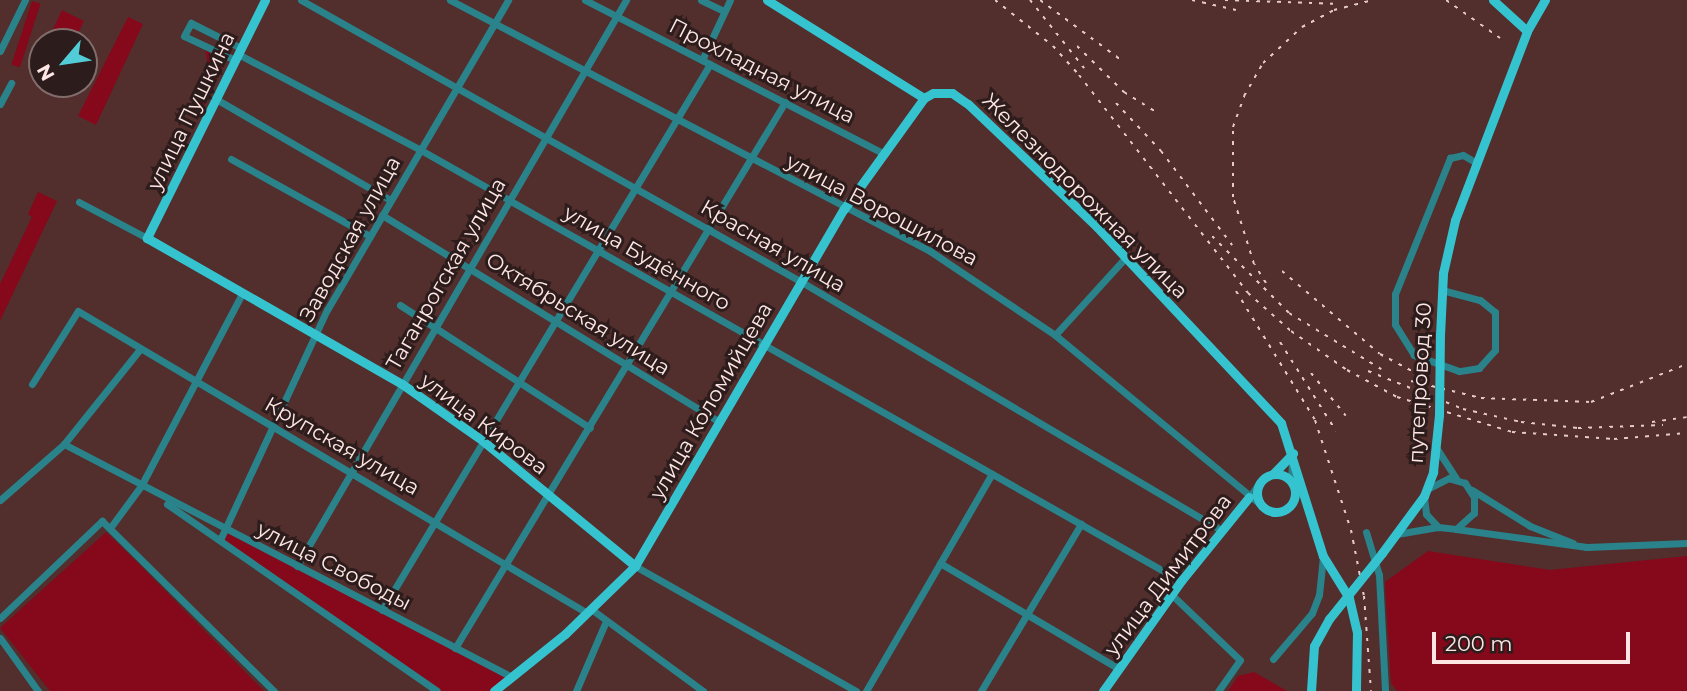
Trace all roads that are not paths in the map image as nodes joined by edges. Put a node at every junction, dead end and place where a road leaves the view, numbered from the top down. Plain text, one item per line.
1 (25, 0) edge
2 (265, 0) edge
3 (302, 0) edge
4 (450, 0) edge
5 (508, 0) edge
6 (585, 0) edge
7 (626, 0) edge
8 (701, 0) edge
9 (730, 0) edge
10 (767, 0) edge
11 (1493, 0) edge
12 (1545, 0) edge
13 (724, 11) junction
14 (617, 16) junction
15 (494, 23) junction
16 (1528, 31) junction
17 (0, 51) edge
18 (238, 54) junction
19 (702, 60) junction
20 (710, 64) junction
21 (585, 71) junction
22 (11, 83) dead end
23 (456, 87) junction
24 (924, 98) junction
25 (216, 99) junction
26 (785, 102) junction
27 (0, 104) edge
28 (677, 120) junction
29 (546, 138) junction
30 (419, 149) junction
31 (885, 154) junction
32 (232, 159) dead end
33 (751, 159) junction
34 (1477, 163) junction
35 (635, 188) junction
36 (390, 200) junction
37 (510, 200) junction
38 (79, 202) dead end
39 (844, 209) junction
40 (382, 215) junction
41 (709, 229) junction
42 (370, 236) junction
43 (147, 238) junction
44 (598, 250) junction
45 (1126, 257) junction
46 (470, 268) junction
47 (800, 281) junction
48 (1442, 290) junction
49 (671, 292) junction
50 (242, 294) junction
51 (400, 304) dead end
52 (555, 321) junction
53 (435, 328) junction
54 (317, 335) junction
55 (1055, 335) junction
56 (765, 345) junction
57 (140, 349) junction
58 (627, 365) junction
59 (518, 382) junction
60 (196, 383) junction
61 (32, 384) dead end
62 (402, 384) junction
63 (720, 422) junction
64 (275, 427) junction
65 (590, 428) junction
66 (483, 440) junction
67 (64, 444) junction
68 (1437, 449) junction
69 (1293, 453) junction
70 (351, 471) junction
71 (992, 474) junction
72 (1273, 474) junction
73 (1457, 479) junction
74 (1262, 480) junction
75 (1293, 484) junction
76 (141, 486) junction
77 (1471, 489) junction
78 (1426, 492) junction
79 (549, 495) junction
80 (1249, 498) junction
81 (0, 500) edge
82 (1307, 502) junction
83 (1261, 505) junction
84 (435, 521) junction
85 (1081, 524) junction
86 (1438, 527) junction
87 (110, 528) junction
88 (1456, 529) junction
89 (226, 530) junction
90 (1222, 531) junction
91 (1366, 532) dead end
92 (1397, 534) junction
93 (220, 540) junction
94 (1687, 542) edge
95 (1587, 547) junction
96 (1323, 556) junction
97 (506, 563) junction
98 (940, 563) junction
99 (296, 566) junction
100 (635, 566) junction
101 (1181, 581) junction
102 (1172, 595) junction
103 (382, 610) junction
104 (589, 611) junction
105 (2, 612) edge
106 (1027, 615) junction
107 (606, 621) junction
108 (0, 638) edge
109 (455, 648) junction
110 (1273, 659) dead end
111 (1119, 669) junction
112 (512, 677) junction
113 (839, 681) junction
114 (38, 691) edge
115 (274, 691) edge
116 (437, 691) edge
117 (494, 691) edge
118 (576, 691) edge
119 (703, 691) edge
120 (834, 691) edge
121 (856, 691) edge
122 (866, 691) edge
123 (981, 691) edge
124 (1103, 691) edge
125 (1218, 691) edge
126 (1311, 691) edge
127 (1356, 691) edge
128 (1385, 691) edge

1 - 17 street
2 - 18 main road, улица Пушкина
3 - 23 street, Красная улица
4 - 15 street, улица Ворошилова
5 - 15 street, Заводская улица
6 - 14 street, Прохладная улица
7 - 14 street, Таганрогская улица
8 - 13 street
9 - 13 street
10 - 24 main road
11 - 16 main road
12 - 16 main road, путепровод 30
13 - 19 street
14 - 19 street, Прохладная улица
14 - 21 street, Таганрогская улица
15 - 21 street, улица Ворошилова
15 - 23 street, Заводская улица
16 - 34 main road, путепровод 30
18 - 18 street, улица Будённого
18 - 25 main road, улица Пушкина
18 - 30 street, улица Будённого
19 - 20 street, Прохладная улица
20 - 26 street, Прохладная улица
20 - 28 street
21 - 28 street, улица Ворошилова
21 - 29 street, Таганрогская улица
22 - 27 street
23 - 29 street, Красная улица
23 - 30 street, Заводская улица
24 - 31 main road, улица Коломийцева
24 - 45 main road, Железнодорожная улица
25 - 36 street
25 - 43 main road, улица Пушкина
26 - 31 street, Прохладная улица
26 - 33 street
28 - 33 street, улица Ворошилова
28 - 35 street
29 - 35 street, Красная улица
29 - 37 street, Таганрогская улица
30 - 36 street, Заводская улица
30 - 37 street, улица Будённого
31 - 39 main road, улица Коломийцева
32 - 42 street
33 - 39 street, улица Ворошилова
33 - 41 street
34 - 48 main road, путепровод 30
34 - 48 street
35 - 41 street, Красная улица
35 - 44 street
36 - 40 street, Заводская улица
37 - 44 street, улица Будённого
37 - 46 street, Таганрогская улица
38 - 43 street, улица Кирова
39 - 47 main road, улица Коломийцева
39 - 55 street, улица Ворошилова
40 - 42 street, Заводская улица
40 - 46 street, Октябрьская улица
41 - 47 street, Красная улица
41 - 49 street
42 - 54 street, Заводская улица
43 - 50 main road, улица Кирова
44 - 49 street, улица Будённого
44 - 52 street
45 - 55 street
45 - 69 main road, Железнодорожная улица
46 - 52 street, Октябрьская улица
46 - 53 street, Таганрогская улица
47 - 56 main road, улица Коломийцева
47 - 90 street, Красная улица
48 - 68 main road, путепровод 30, bridge
49 - 56 street, улица Будённого
49 - 58 street
50 - 54 main road, улица Кирова
50 - 60 street
51 - 53 street
52 - 58 street, Октябрьская улица
52 - 59 street
53 - 59 street
53 - 62 street, Таганрогская улица
54 - 62 main road, улица Кирова
54 - 64 street, Заводская улица
55 - 80 street, улица Ворошилова
56 - 63 main road, улица Коломийцева
56 - 71 street, улица Будённого
57 - 60 street, Крупская улица
57 - 61 street, Крупская улица
57 - 67 street
58 - 63 street, Октябрьская улица
58 - 65 street
59 - 65 street
59 - 66 street
60 - 64 street, Крупская улица
60 - 76 street
62 - 66 main road, улица Кирова
62 - 70 street, Таганрогская улица
63 - 100 main road, улица Коломийцева
64 - 70 street, Крупская улица
64 - 89 street, Заводская улица
65 - 79 street
66 - 79 main road, улица Кирова
66 - 84 street
67 - 76 street, улица Свободы
67 - 81 street
68 - 73 street
68 - 78 main road, путепровод 30
69 - 72 main road
69 - 75 street
69 - 82 main road, Железнодорожная улица
70 - 84 street, Крупская улица
70 - 99 street, Таганрогская улица
71 - 85 street, улица Будённого
71 - 98 street
72 - 74 main road
72 - 75 main road
73 - 77 street
73 - 78 street
74 - 80 street, улица Димитрова
74 - 83 main road
75 - 82 street
75 - 83 main road
76 - 87 street
76 - 89 street, улица Свободы
76 - 93 street, улица Свободы
77 - 88 street
77 - 95 street
78 - 86 street
78 - 92 main road, путепровод 30
79 - 97 street
79 - 100 main road, улица Кирова
80 - 83 street, улица Ворошилова
80 - 90 main road, улица Димитрова
82 - 96 main road, Железнодорожная улица
84 - 97 street, Крупская улица
84 - 103 street
85 - 101 street, улица Будённого
85 - 106 street
86 - 88 street
86 - 92 street
87 - 105 street
87 - 115 street
88 - 95 street
89 - 93 street, Заводская улица
89 - 99 street, улица Свободы
90 - 101 main road, улица Димитрова
91 - 128 street
92 - 126 main road, путепровод 30, bridge
93 - 116 street, улица Свободы
94 - 95 street
96 - 110 street
96 - 127 main road, Железнодорожная улица
97 - 104 street, Крупская улица
97 - 109 street
98 - 106 street
98 - 122 street
99 - 103 street, улица Свободы
100 - 104 main road, улица Коломийцева
100 - 113 street, улица Кирова
101 - 102 main road, улица Димитрова
102 - 111 main road, улица Димитрова
102 - 125 street
103 - 109 street, улица Свободы
104 - 107 street, Крупская улица
104 - 112 main road, улица Коломийцева
106 - 111 street
106 - 123 street
107 - 118 street
107 - 119 street, Крупская улица
108 - 114 street
109 - 112 street, улица Свободы
111 - 124 main road, улица Димитрова
112 - 117 main road, улица Коломийцева
113 - 120 street
113 - 121 street, улица Кирова

